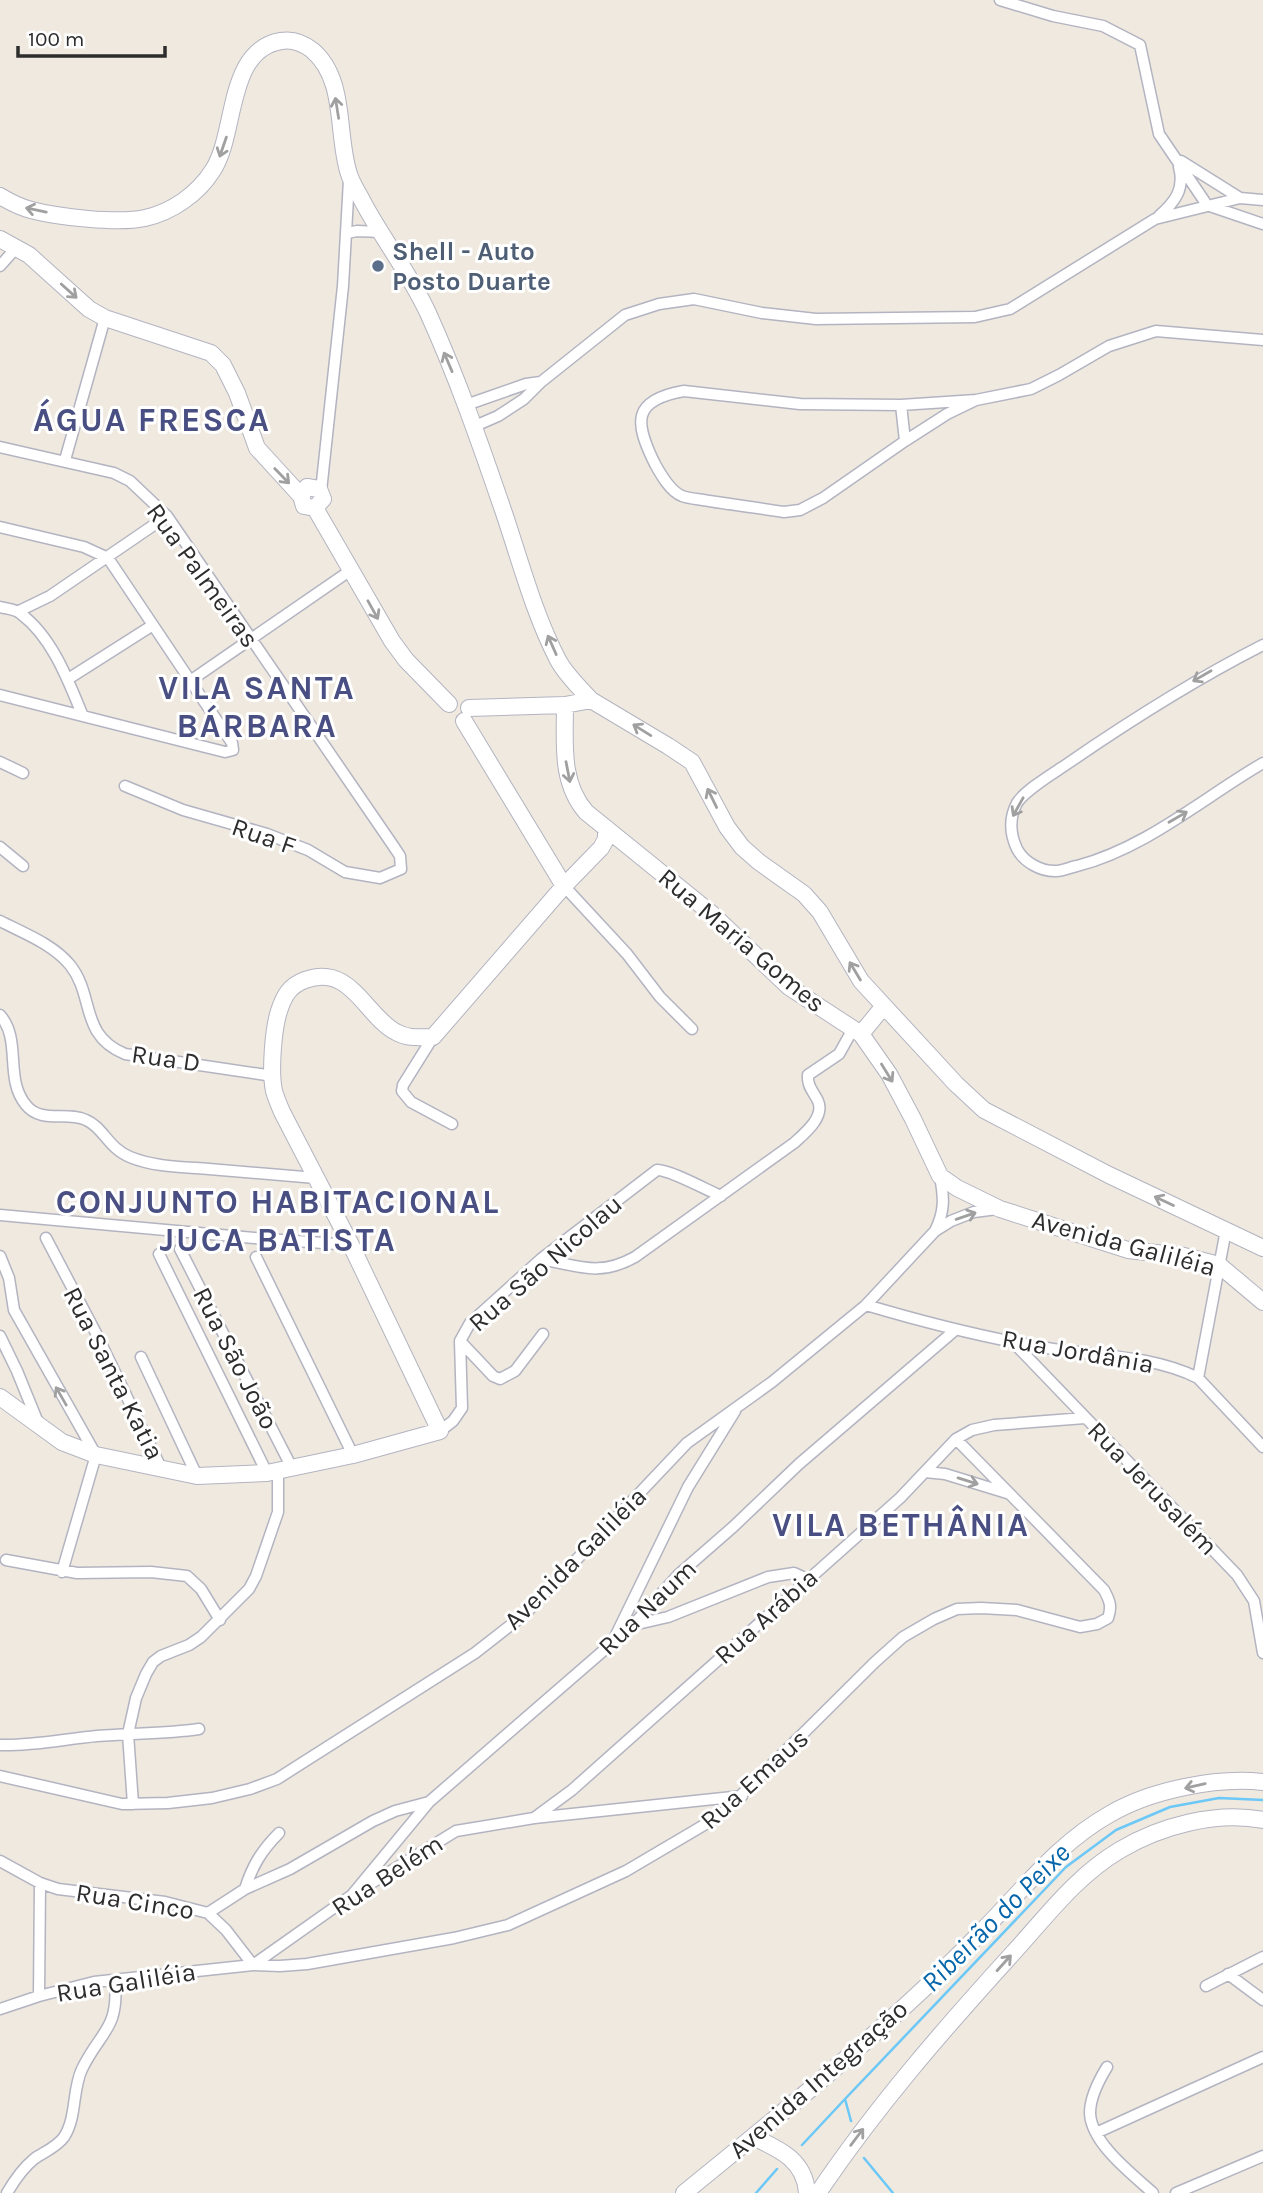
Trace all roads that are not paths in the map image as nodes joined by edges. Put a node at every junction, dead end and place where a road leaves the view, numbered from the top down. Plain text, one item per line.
1 (1000, 0) edge
2 (1176, 158) junction
3 (349, 175) junction
4 (0, 196) edge
5 (1240, 198) junction
6 (1263, 200) edge
7 (1207, 205) junction
8 (1155, 219) junction
9 (1263, 224) edge
10 (381, 232) junction
11 (348, 233) junction
12 (0, 239) edge
13 (16, 248) junction
14 (0, 266) edge
15 (105, 318) junction
16 (1263, 340) edge
17 (541, 382) junction
18 (976, 400) junction
19 (466, 405) junction
20 (901, 405) junction
21 (475, 426) junction
22 (905, 441) junction
23 (0, 447) edge
24 (65, 460) junction
25 (321, 491) junction
26 (301, 496) junction
27 (316, 508) junction
28 (167, 516) junction
29 (0, 527) edge
30 (107, 558) junction
31 (351, 569) junction
32 (0, 607) edge
33 (19, 611) junction
34 (153, 625) junction
35 (252, 640) junction
36 (1263, 645) edge
37 (68, 679) junction
38 (190, 681) junction
39 (0, 695) edge
40 (590, 700) junction
41 (565, 705) junction
42 (82, 714) junction
43 (467, 714) junction
44 (0, 762) edge
45 (1263, 763) edge
46 (23, 773) dead end
47 (125, 786) dead end
48 (606, 828) junction
49 (0, 847) edge
50 (601, 848) junction
51 (643, 857) junction
52 (23, 866) dead end
53 (401, 869) joint
54 (564, 886) junction
55 (0, 921) edge
56 (883, 1007) junction
57 (0, 1015) edge
58 (692, 1028) dead end
59 (857, 1032) junction
60 (433, 1037) junction
61 (273, 1076) junction
62 (452, 1124) dead end
63 (940, 1176) junction
64 (316, 1178) junction
65 (720, 1196) junction
66 (1000, 1209) junction
67 (0, 1215) edge
68 (1226, 1230) junction
69 (935, 1231) junction
70 (46, 1238) dead end
71 (351, 1245) junction
72 (1263, 1248) edge
73 (180, 1249) dead end
74 (159, 1254) dead end
75 (0, 1256) edge
76 (256, 1257) dead end
77 (541, 1259) junction
78 (1219, 1265) junction
79 (1263, 1302) edge
80 (866, 1305) junction
81 (954, 1331) junction
82 (542, 1334) dead end
83 (0, 1336) edge
84 (1011, 1340) junction
85 (460, 1341) junction
86 (141, 1357) dead end
87 (1198, 1378) junction
88 (0, 1397) edge
89 (739, 1406) junction
90 (1085, 1418) junction
91 (40, 1427) junction
92 (440, 1431) junction
93 (956, 1439) junction
94 (1263, 1447) edge
95 (96, 1455) junction
96 (353, 1455) junction
97 (162, 1470) junction
98 (279, 1471) junction
99 (925, 1472) junction
100 (197, 1476) junction
101 (1009, 1494) junction
102 (6, 1560) dead end
103 (62, 1572) junction
104 (807, 1579) junction
105 (220, 1620) junction
106 (633, 1625) junction
107 (612, 1642) junction
108 (1263, 1653) edge
109 (199, 1729) dead end
110 (128, 1734) junction
111 (0, 1745) edge
112 (0, 1776) edge
113 (1263, 1782) edge
114 (742, 1796) junction
115 (429, 1802) junction
116 (133, 1804) junction
117 (534, 1818) junction
118 (1263, 1820) edge
119 (279, 1833) dead end
120 (0, 1861) edge
121 (40, 1882) junction
122 (245, 1889) junction
123 (352, 1895) junction
124 (208, 1913) junction
125 (1263, 1957) edge
126 (253, 1965) junction
127 (1228, 1974) junction
128 (115, 1980) junction
129 (1206, 1986) dead end
130 (39, 1996) junction
131 (1263, 2000) edge
132 (0, 2009) edge
133 (1263, 2057) edge
134 (1107, 2067) dead end
135 (1096, 2133) junction
136 (753, 2137) junction
137 (1263, 2156) edge
138 (6, 2193) edge
139 (684, 2193) edge
140 (807, 2193) edge
141 (818, 2193) edge
142 (1153, 2193) edge
143 (1176, 2193) edge

1 - 2 street
2 - 5 street
2 - 7 street
2 - 8 street
3 -> 4 street
3 - 10 street
3 - 11 street
5 - 6 street
5 - 7 street
7 - 8 street
7 - 9 street
8 - 17 street
10 - 11 street
19 -> 10 street
11 - 25 street
12 - 13 street
13 - 14 street
13 -> 15 street
15 - 24 street
15 -> 26 street
16 - 18 street
17 - 19 street
17 - 21 street
18 - 20 street
18 - 22 street
19 - 21 street
20 - 22 street
20 - 22 street
40 -> 21 street
23 - 24 street, Rua Palmeiras
24 - 28 street, Rua Palmeiras
25 - 26 street
25 - 27 street
26 - 27 street
27 - 31 street
28 - 30 street
28 - 35 street, Rua Palmeiras
29 - 30 street
30 - 33 street
30 - 34 street
31 - 35 street
31 -> 43 street
32 - 33 street
33 - 37 street
34 - 37 street
34 - 38 street
35 - 38 street
35 - 53 street, Rua Palmeiras
36 -> 45 street
37 - 42 street
38 - 42 street
39 - 42 street
40 - 41 street
56 -> 40 street
41 - 43 street
41 -> 48 street, Rua Maria Gomes
43 - 54 street
44 - 46 street
47 - 53 street, Rua F
48 - 50 street
48 - 51 street, Rua Maria Gomes
49 - 52 street
50 - 51 street
50 - 54 street
51 - 59 street, Rua Maria Gomes
54 - 58 street
54 - 60 street
55 - 61 street, Rua D
56 - 59 street
68 -> 56 street
57 - 64 street
59 -> 63 street, Rua Maria Gomes
59 - 65 street
60 - 61 street
60 - 62 street
61 - 64 street
63 - 66 street, Avenida Galiléia
63 - 69 street
64 - 71 street
65 - 77 street
65 - 77 street, Rua São Nicolau
69 -> 66 street
66 - 78 street, Avenida Galiléia
67 - 71 street
68 - 72 street
68 - 78 street
69 - 80 street, Avenida Galiléia
70 - 97 street, Rua Santa Katia
71 - 92 street
73 - 98 street, Rua São João
74 - 98 street, Rua São João
95 -> 75 street
76 - 96 street
77 - 85 street, Rua São Nicolau
78 - 79 street, Avenida Galiléia
78 - 87 street
80 - 81 street, Rua Jordânia
80 - 89 street, Avenida Galiléia
81 - 84 street, Rua Jordânia
81 - 106 street, Rua Naum
82 - 85 street
83 - 91 street
84 - 87 street, Rua Jordânia
84 - 90 street, Rua Jerusalém
85 - 92 street, Rua São Nicolau
86 - 100 street, Rua Santa Katia
87 - 94 street, Rua Jordânia
88 - 91 street
89 - 107 street
89 - 116 street, Avenida Galiléia
90 - 93 street, Rua Arábia
90 - 108 street, Rua Jerusalém
91 - 95 street
92 - 96 street
93 - 99 street, Rua Arábia
93 - 101 street
95 - 97 street
95 - 103 street
96 - 98 street
97 - 100 street
98 - 100 street
98 - 105 street
99 -> 101 street
99 - 104 street, Rua Arábia
101 - 114 street, Rua Emaus
102 - 103 street
103 - 105 street
104 - 106 street
104 - 117 street, Rua Arábia
105 - 110 street
106 - 107 street, Rua Naum
107 - 115 street, Rua Naum
109 - 110 street
110 - 111 street
110 - 116 street
112 - 116 street, Avenida Galiléia
113 -> 136 street, Avenida Integração
114 - 117 street, Rua Belém
114 - 126 street, Rua Emaus
115 - 122 street
115 - 123 street, Rua Naum
117 - 123 street, Rua Belém
141 -> 118 street, Avenida Integração
119 - 122 street
120 - 121 street, Rua Cinco
121 - 124 street, Rua Cinco
121 - 130 street
122 - 124 street
123 - 126 street, Rua Belém
124 - 126 street, Rua Cinco
125 - 127 street
126 - 128 street, Rua Galiléia
127 - 129 street
127 - 131 street
128 - 130 street, Rua Galiléia
128 - 138 street
130 - 132 street, Rua Galiléia
133 - 135 street
134 - 135 street
135 - 142 street
136 - 139 street, Avenida Integração
136 - 140 street
137 - 143 street

